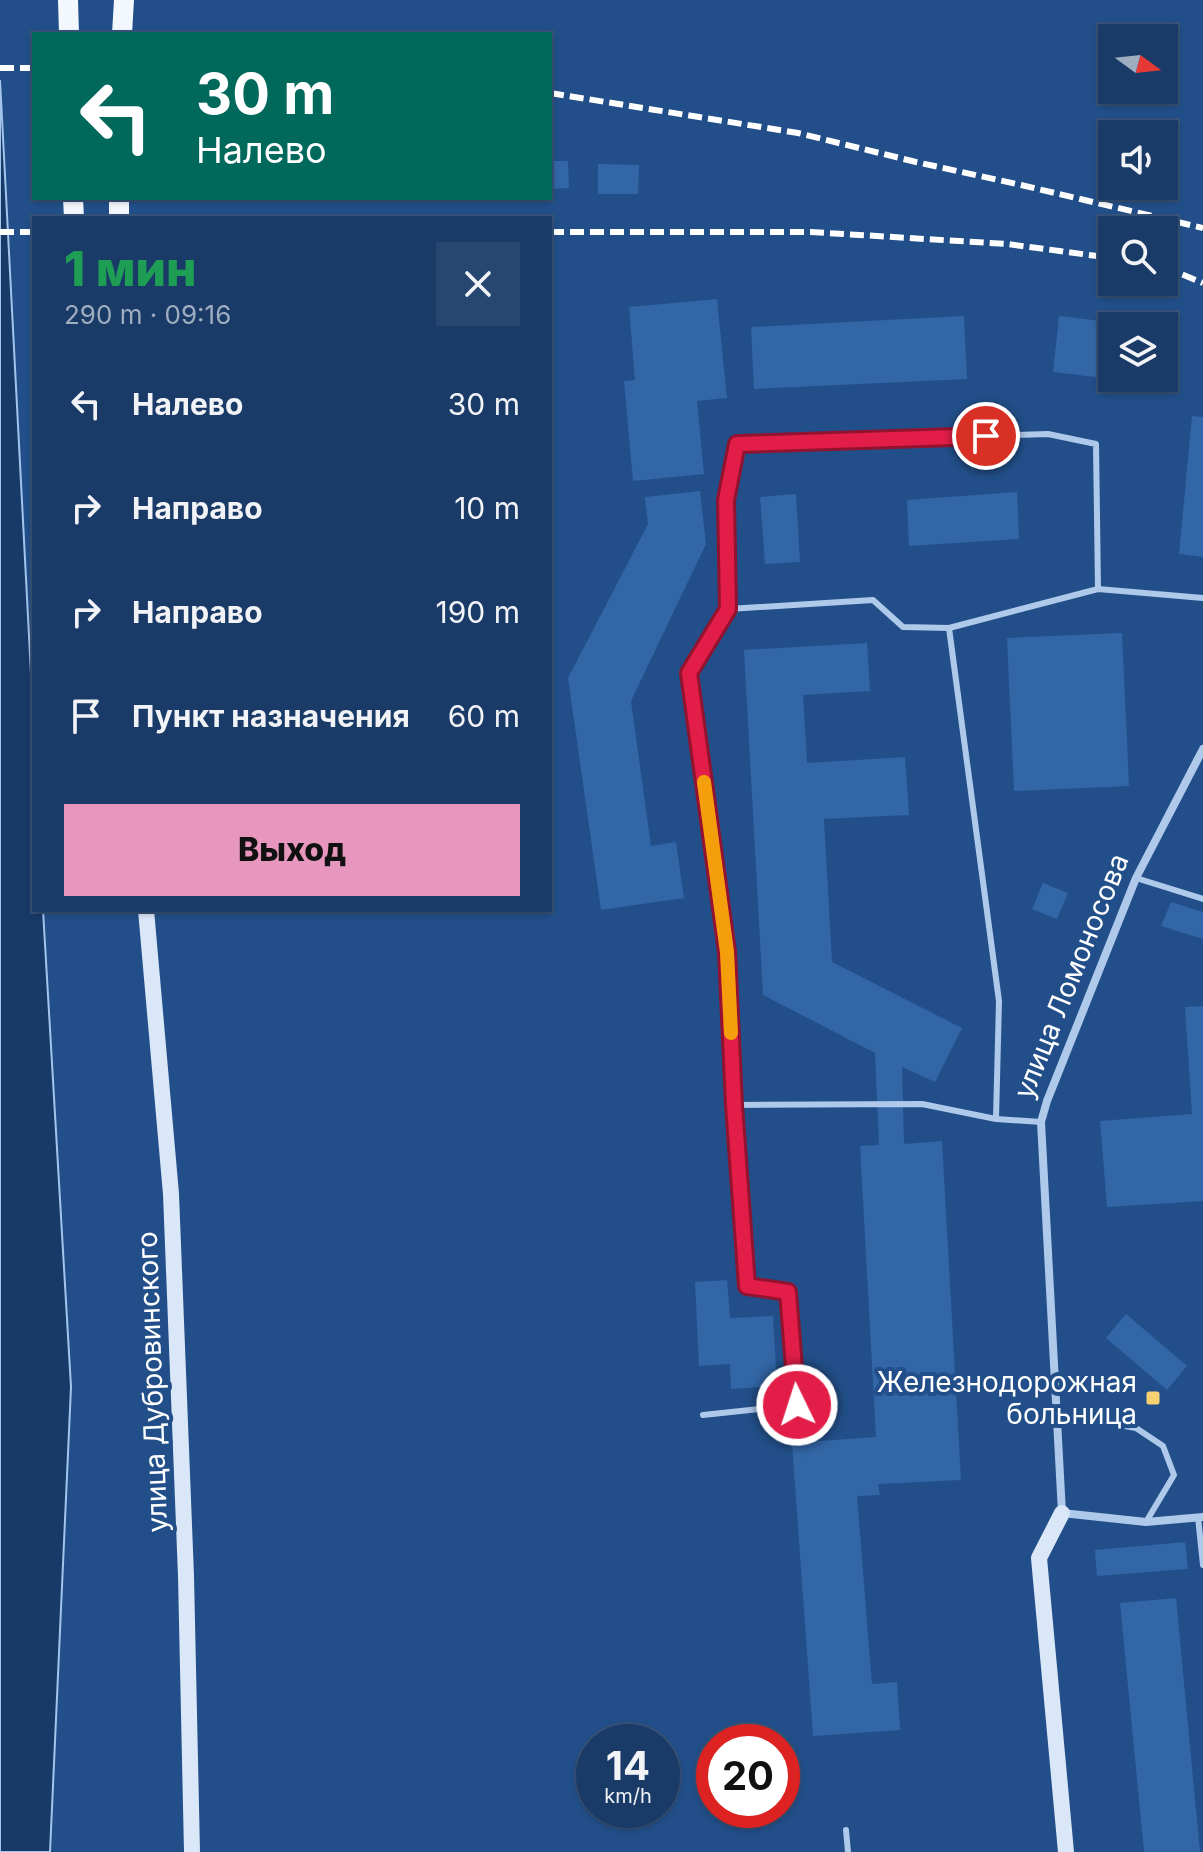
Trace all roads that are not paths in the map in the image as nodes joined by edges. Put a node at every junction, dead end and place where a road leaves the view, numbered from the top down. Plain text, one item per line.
1 (68, 0) edge
2 (124, 0) edge
3 (69, 32) edge
4 (122, 32) edge
5 (1098, 589) junction
6 (1203, 598) edge
7 (728, 609) junction
8 (949, 628) junction
9 (1203, 749) edge
10 (1136, 878) junction
11 (1203, 899) edge
12 (146, 912) edge
13 (734, 1105) junction
14 (996, 1119) junction
15 (1041, 1122) junction
16 (703, 1415) dead end
17 (1056, 1419) junction
18 (1062, 1513) junction
19 (1201, 1517) edge
20 (1146, 1522) junction
21 (1203, 1565) edge
22 (846, 1830) dead end
23 (192, 1852) edge
24 (848, 1852) edge
25 (1066, 1852) edge

1 - 3 main road
2 - 4 main road
5 - 6 lane
5 - 7 lane
5 - 8 lane
7 - 8 lane
7 - 13 lane
8 - 14 lane
9 - 10 street, улица Ломоносова
10 - 11 lane
10 - 15 street, улица Ломоносова
12 - 23 main road, улица Дубровинского
13 - 14 lane
13 - 16 lane
14 - 15 lane
15 - 17 street, улица Ломоносова
17 - 18 street, улица Ломоносова
17 - 20 lane
18 - 20 street
18 - 25 main road
19 - 20 street
19 - 21 lane
22 - 24 lane

